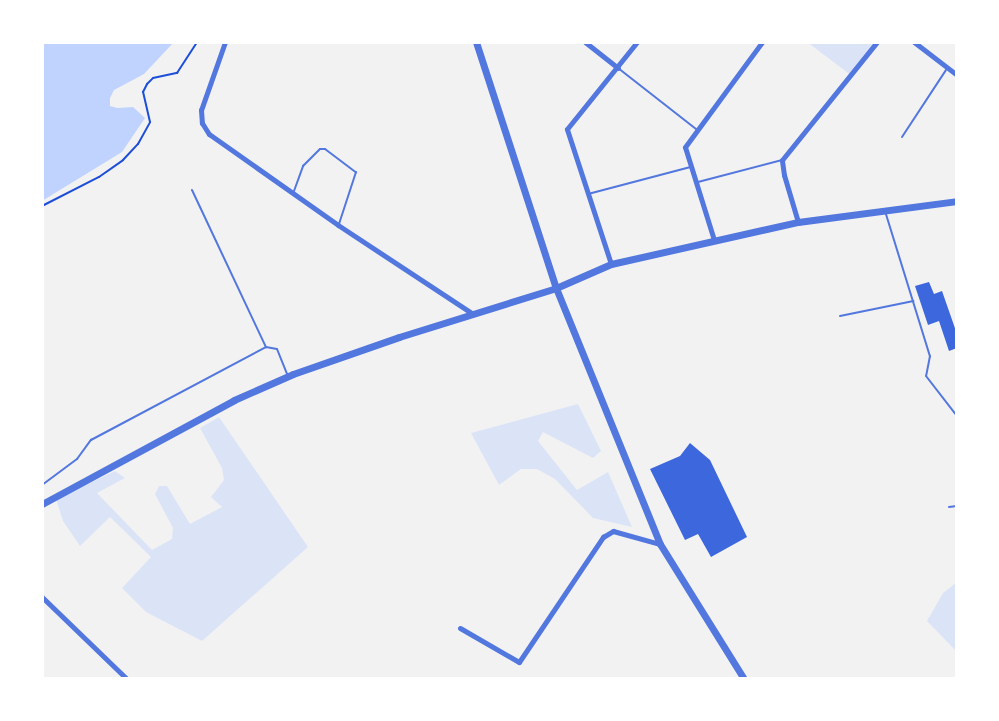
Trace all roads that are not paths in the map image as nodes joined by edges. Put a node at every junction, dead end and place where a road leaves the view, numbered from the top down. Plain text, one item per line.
1 (225, 42) edge
2 (476, 42) edge
3 (585, 42) edge
4 (637, 42) edge
5 (762, 42) edge
6 (877, 42) edge
7 (914, 42) edge
8 (948, 67) junction
9 (618, 68) junction
10 (957, 75) edge
11 (698, 130) junction
12 (902, 137) dead end
13 (782, 160) junction
14 (690, 167) junction
15 (697, 183) junction
16 (192, 190) dead end
17 (293, 194) junction
18 (588, 194) junction
19 (957, 201) edge
20 (885, 211) junction
21 (798, 222) junction
22 (338, 225) junction
23 (714, 240) junction
24 (611, 264) junction
25 (556, 288) junction
26 (913, 302) junction
27 (473, 314) junction
28 (840, 316) dead end
29 (266, 347) junction
30 (288, 376) junction
31 (956, 414) edge
32 (42, 484) edge
33 (42, 504) edge
34 (957, 506) edge
35 (949, 507) dead end
36 (660, 544) junction
37 (42, 597) edge
38 (460, 628) dead end
39 (127, 679) edge
40 (744, 679) edge

1 - 17 street
2 - 25 street
3 - 9 street
4 - 9 street
5 - 11 street
6 - 13 street
7 - 8 street
8 - 10 street
8 - 12 lane
9 - 11 lane
9 - 18 street
11 - 14 street
13 - 15 lane
13 - 21 street
14 - 15 street
14 - 18 lane
15 - 23 street
16 - 29 lane
17 - 22 street
17 - 22 lane
18 - 24 street
19 - 20 street
20 - 21 street
20 - 26 lane
21 - 23 street
22 - 27 street
23 - 24 street
24 - 25 street
25 - 27 street
25 - 36 street
26 - 28 lane
26 - 31 lane
27 - 30 street
29 - 30 lane
29 - 32 lane
30 - 33 street
34 - 35 lane
36 - 38 street
36 - 40 street
37 - 39 street

